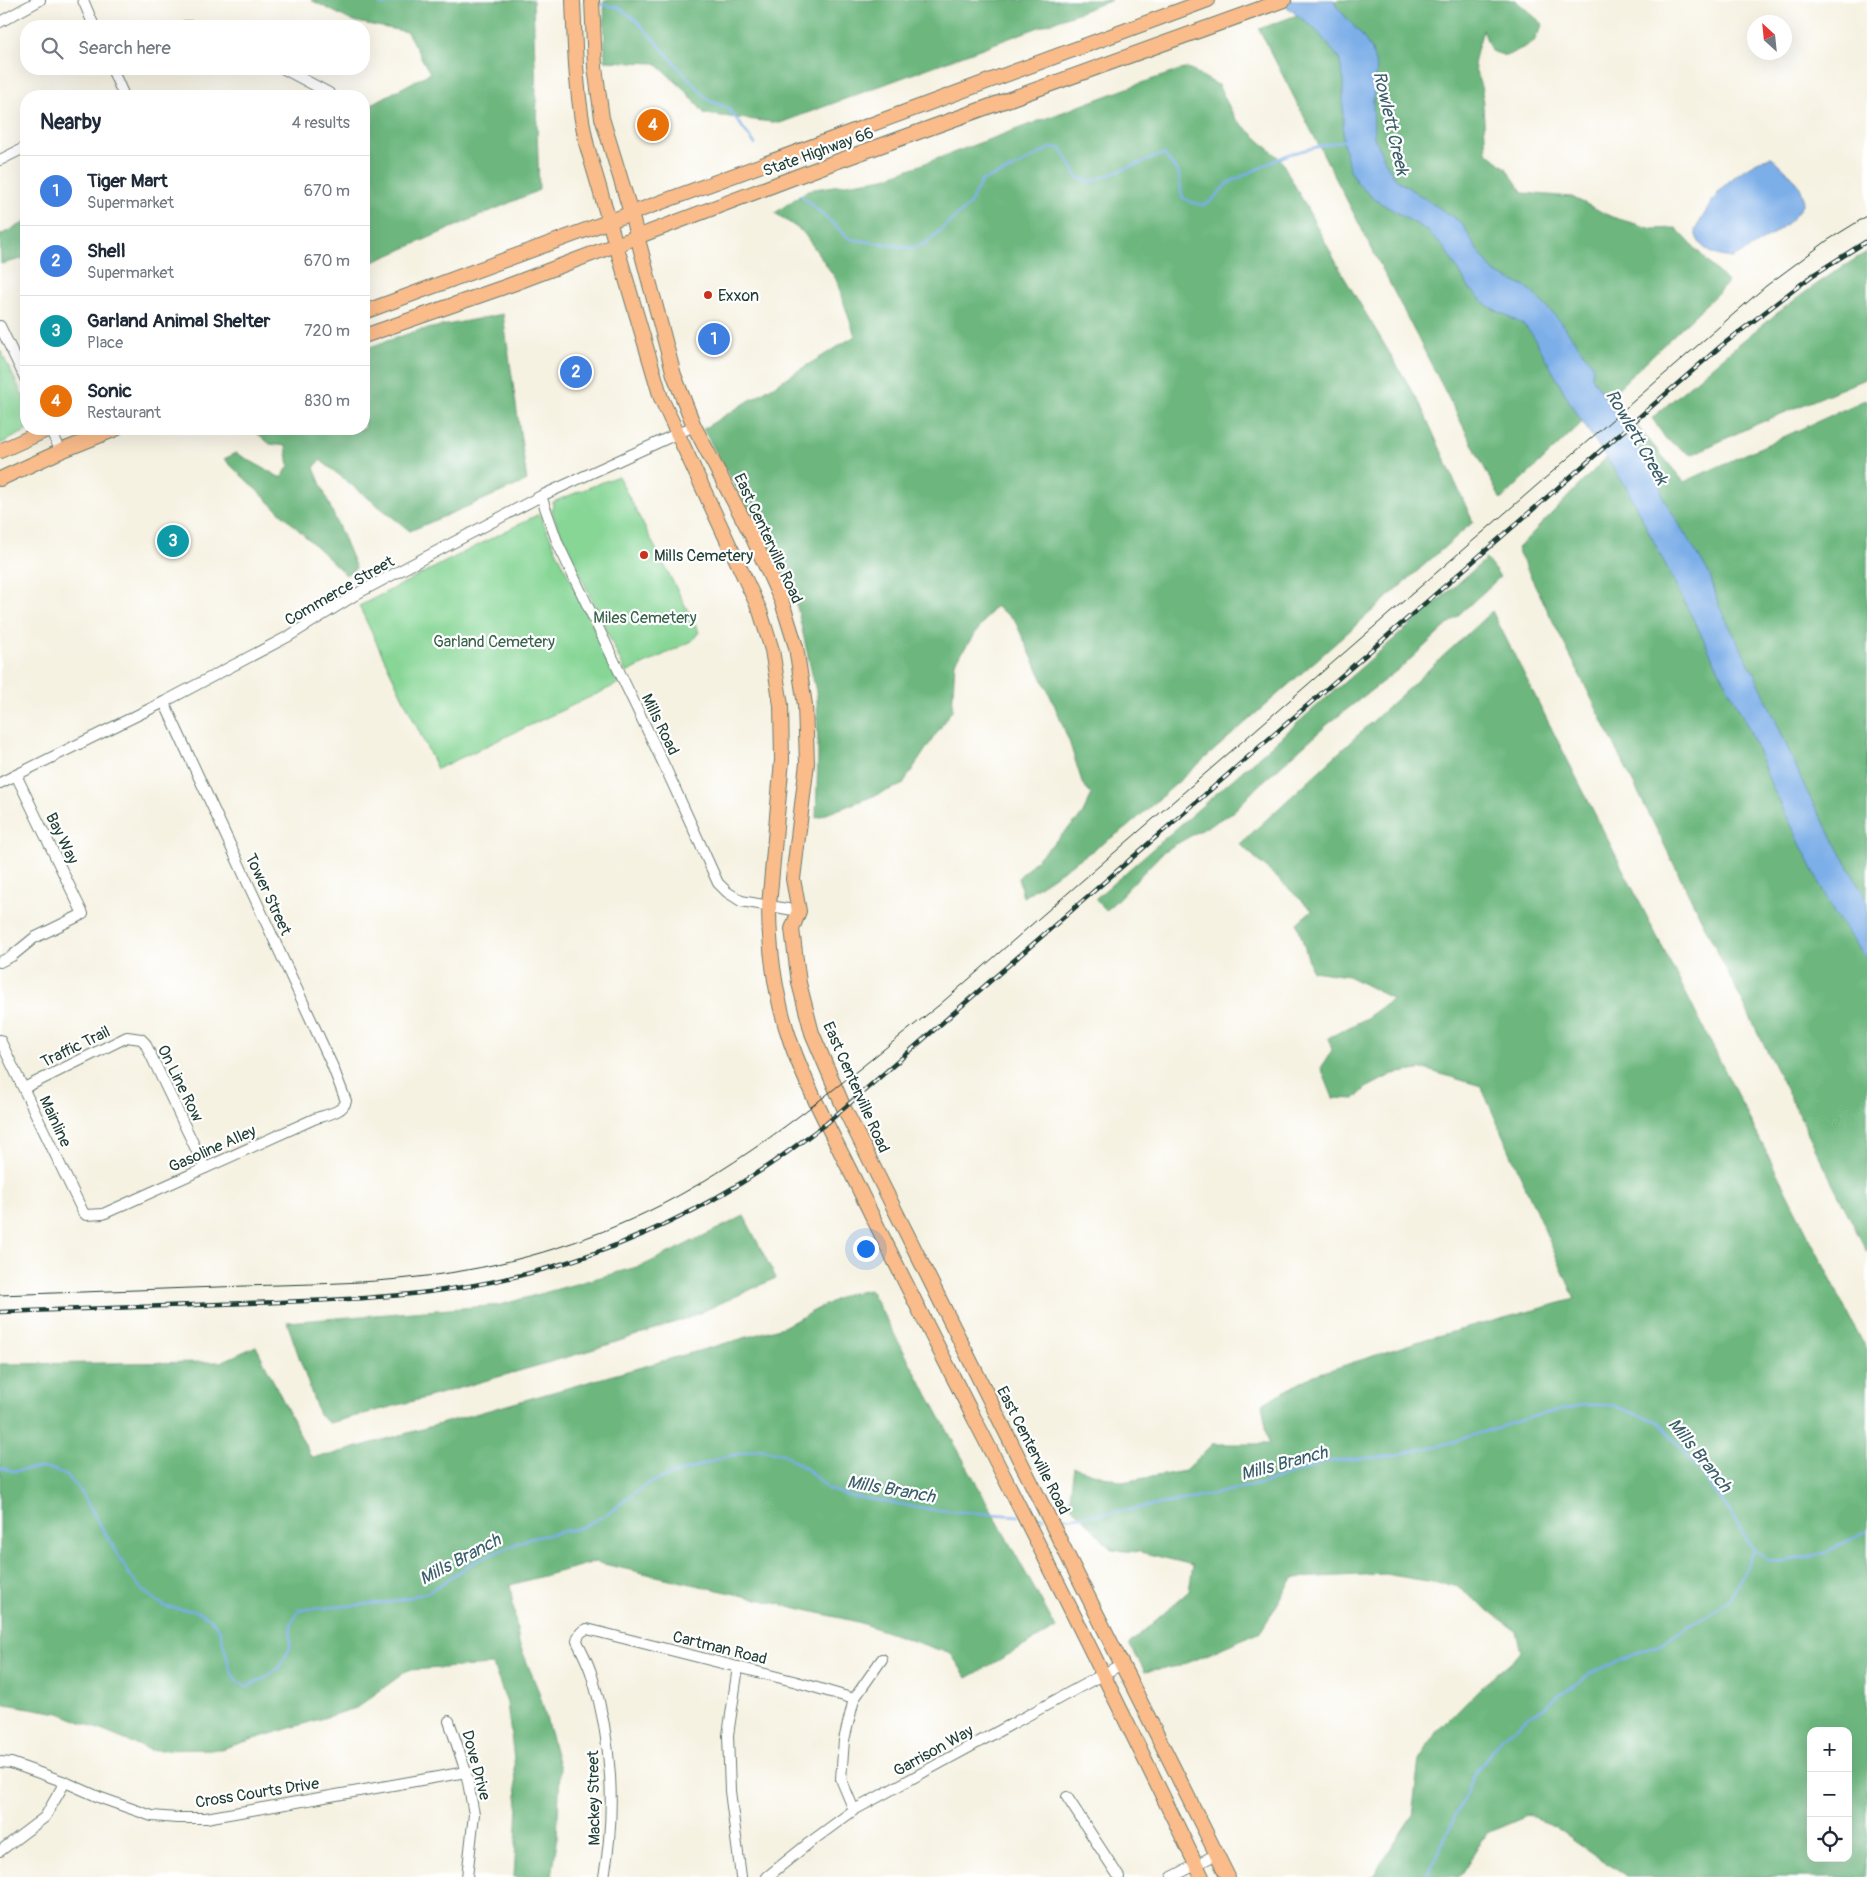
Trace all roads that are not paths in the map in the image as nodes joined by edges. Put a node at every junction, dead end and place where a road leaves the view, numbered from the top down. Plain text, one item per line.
1 (40, 0) edge
2 (83, 0) edge
3 (573, 0) edge
4 (592, 0) edge
5 (1208, 0) edge
6 (1284, 0) edge
7 (91, 20) edge
8 (0, 22) edge
9 (115, 75) edge
10 (295, 75) edge
11 (121, 90) edge
12 (323, 90) edge
13 (20, 150) edge
14 (0, 160) edge
15 (631, 213) junction
16 (610, 221) junction
17 (638, 237) junction
18 (616, 245) junction
19 (370, 310) edge
20 (0, 326) edge
21 (370, 334) edge
22 (20, 368) edge
23 (694, 426) junction
24 (677, 434) junction
25 (36, 435) edge
26 (53, 435) edge
27 (101, 435) edge
28 (0, 451) edge
29 (60, 451) junction
30 (0, 479) edge
31 (542, 496) junction
32 (164, 702) junction
33 (16, 775) junction
34 (0, 783) edge
35 (769, 906) junction
36 (800, 911) junction
37 (0, 962) edge
38 (804, 1005) junction
39 (784, 1017) junction
40 (141, 1039) joint
41 (0, 1040) edge
42 (24, 1088) junction
43 (346, 1101) joint
44 (205, 1168) junction
45 (895, 1211) junction
46 (86, 1215) joint
47 (875, 1221) junction
48 (976, 1373) junction
49 (956, 1383) junction
50 (579, 1633) joint
51 (882, 1659) dead end
52 (1122, 1664) junction
53 (738, 1668) junction
54 (1102, 1675) junction
55 (854, 1699) junction
56 (449, 1721) dead end
57 (0, 1762) edge
58 (466, 1772) junction
59 (65, 1782) junction
60 (1067, 1797) dead end
61 (854, 1810) junction
62 (0, 1851) edge
63 (1217, 1854) junction
64 (1199, 1871) edge
65 (467, 1877) edge
66 (604, 1877) edge
67 (741, 1877) edge
68 (767, 1877) edge
69 (1119, 1877) edge
70 (1172, 1877) edge
71 (1228, 1877) edge

1 - 8 street
2 - 7 street
3 - 16 main road
4 - 15 main road, East Centerville Road
5 - 15 main road, State Highway 66
6 - 17 main road, State Highway 66
9 - 11 street
10 - 12 street
13 - 14 street
15 - 16 main road, State Highway 66
15 - 17 main road, East Centerville Road
16 - 18 main road
16 - 19 main road, State Highway 66
17 - 18 main road, State Highway 66
17 - 23 main road, East Centerville Road
18 - 21 main road, State Highway 66
18 - 24 main road
20 - 22 street
23 - 24 street, Commerce Street
23 - 36 main road, East Centerville Road
24 - 31 street, Commerce Street
24 - 35 main road
25 - 28 main road
26 - 29 street
27 - 29 main road
29 - 30 main road
31 - 32 street, Commerce Street
31 - 35 street, Mills Road
32 - 33 street, Commerce Street
32 - 43 street, Tower Street
33 - 34 street, Commerce Street
33 - 37 street, Bay Way
35 - 36 street, Mills Road
35 - 39 main road
36 - 38 main road, East Centerville Road
38 - 39 main road
38 - 45 main road, East Centerville Road
39 - 47 main road
40 - 42 street, Traffic Trail
40 - 44 street, On Line Row
41 - 42 street, Mainline
42 - 46 street, Mainline
43 - 44 street, Gasoline Alley
44 - 46 street, Gasoline Alley
45 - 47 main road
45 - 48 main road, East Centerville Road
47 - 49 main road
48 - 49 main road
48 - 52 main road, East Centerville Road
49 - 54 main road
50 - 53 street, Cartman Road
50 - 66 street, Mackey Street
51 - 55 street
52 - 54 street, Garrison Way
52 - 63 main road, East Centerville Road
53 - 55 street, Cartman Road
53 - 67 street
54 - 61 street, Garrison Way
54 - 64 main road
55 - 61 street
56 - 58 street, Dove Drive
57 - 59 street, Cross Courts Drive
58 - 59 street, Cross Courts Drive
58 - 65 street, Dove Drive
59 - 62 street
60 - 69 street
61 - 68 street, Garrison Way
63 - 64 street
63 - 71 main road, East Centerville Road
64 - 70 street

